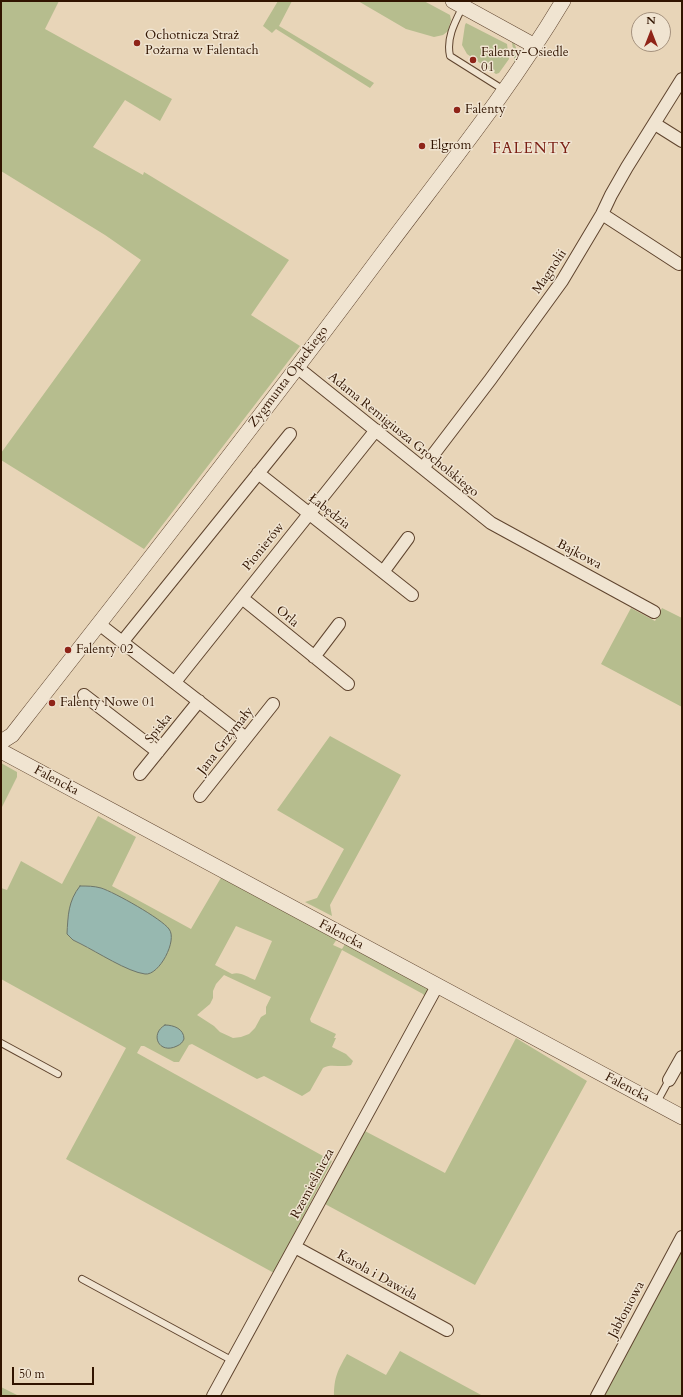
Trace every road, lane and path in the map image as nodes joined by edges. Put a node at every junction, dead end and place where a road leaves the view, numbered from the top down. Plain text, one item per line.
1 (563, 1) edge
2 (458, 4) edge
3 (535, 46) junction
4 (682, 79) edge
5 (505, 90) junction
6 (655, 124) junction
7 (682, 140) edge
8 (602, 214) junction
9 (679, 264) dead end
10 (298, 368) junction
11 (376, 430) junction
12 (290, 434) dead end
13 (423, 468) junction
14 (258, 473) junction
15 (309, 514) junction
16 (491, 523) joint
17 (408, 538) dead end
18 (383, 572) junction
19 (412, 595) dead end
20 (242, 598) junction
21 (654, 612) dead end
22 (99, 624) junction
23 (339, 624) dead end
24 (123, 641) junction
25 (314, 657) junction
26 (175, 682) junction
27 (348, 684) dead end
28 (84, 695) dead end
29 (199, 701) junction
30 (274, 704) dead end
31 (246, 738) junction
32 (1, 742) edge
33 (1, 751) edge
34 (158, 752) junction
35 (140, 774) dead end
36 (200, 796) dead end
37 (437, 986) junction
38 (1, 1043) edge
39 (682, 1057) edge
40 (58, 1074) dead end
41 (669, 1080) joint
42 (656, 1104) junction
43 (682, 1117) edge
44 (682, 1237) edge
45 (295, 1247) junction
46 (82, 1279) dead end
47 (447, 1330) dead end
48 (232, 1361) junction
49 (213, 1396) edge
50 (597, 1396) edge

1 - 3 street, Zygmunta Opackiego
2 - 3 street
2 - 5 lane
3 - 5 street, Zygmunta Opackiego
4 - 6 street, Magnolii
5 - 10 street, Zygmunta Opackiego
6 - 7 street
6 - 8 street, Magnolii
8 - 9 street
8 - 13 street, Magnolii
10 - 11 street, Adama Remigiusza Grocholskiego
10 - 22 street, Zygmunta Opackiego
11 - 13 street, Adama Remigiusza Grocholskiego
11 - 15 street, Pionierów
12 - 14 street
13 - 16 street, Adama Remigiusza Grocholskiego
14 - 15 street, Łabędzia
14 - 24 street
15 - 18 street, Łabędzia
15 - 20 street, Pionierów
16 - 21 street, Bajkowa
17 - 18 street
18 - 19 street, Łabędzia
20 - 25 street, Orla
20 - 26 street, Pionierów
22 - 24 street
22 - 32 street, Zygmunta Opackiego
23 - 25 street
24 - 26 street
25 - 27 street, Orla
26 - 29 street
28 - 34 street
29 - 31 street
29 - 34 street, Spiska
30 - 31 street, Jana Grzymały
31 - 36 street, Jana Grzymały
33 - 37 street, Falencka
34 - 35 street, Spiska
37 - 42 street, Falencka
37 - 45 street, Rzemieślnicza
38 - 40 lane
39 - 41 street
41 - 42 lane
42 - 43 street, Falencka
44 - 50 street, Jabłoniowa
45 - 47 street, Karola i Dawida
45 - 48 street, Rzemieślnicza
46 - 48 lane
48 - 49 street, Rzemieślnicza

